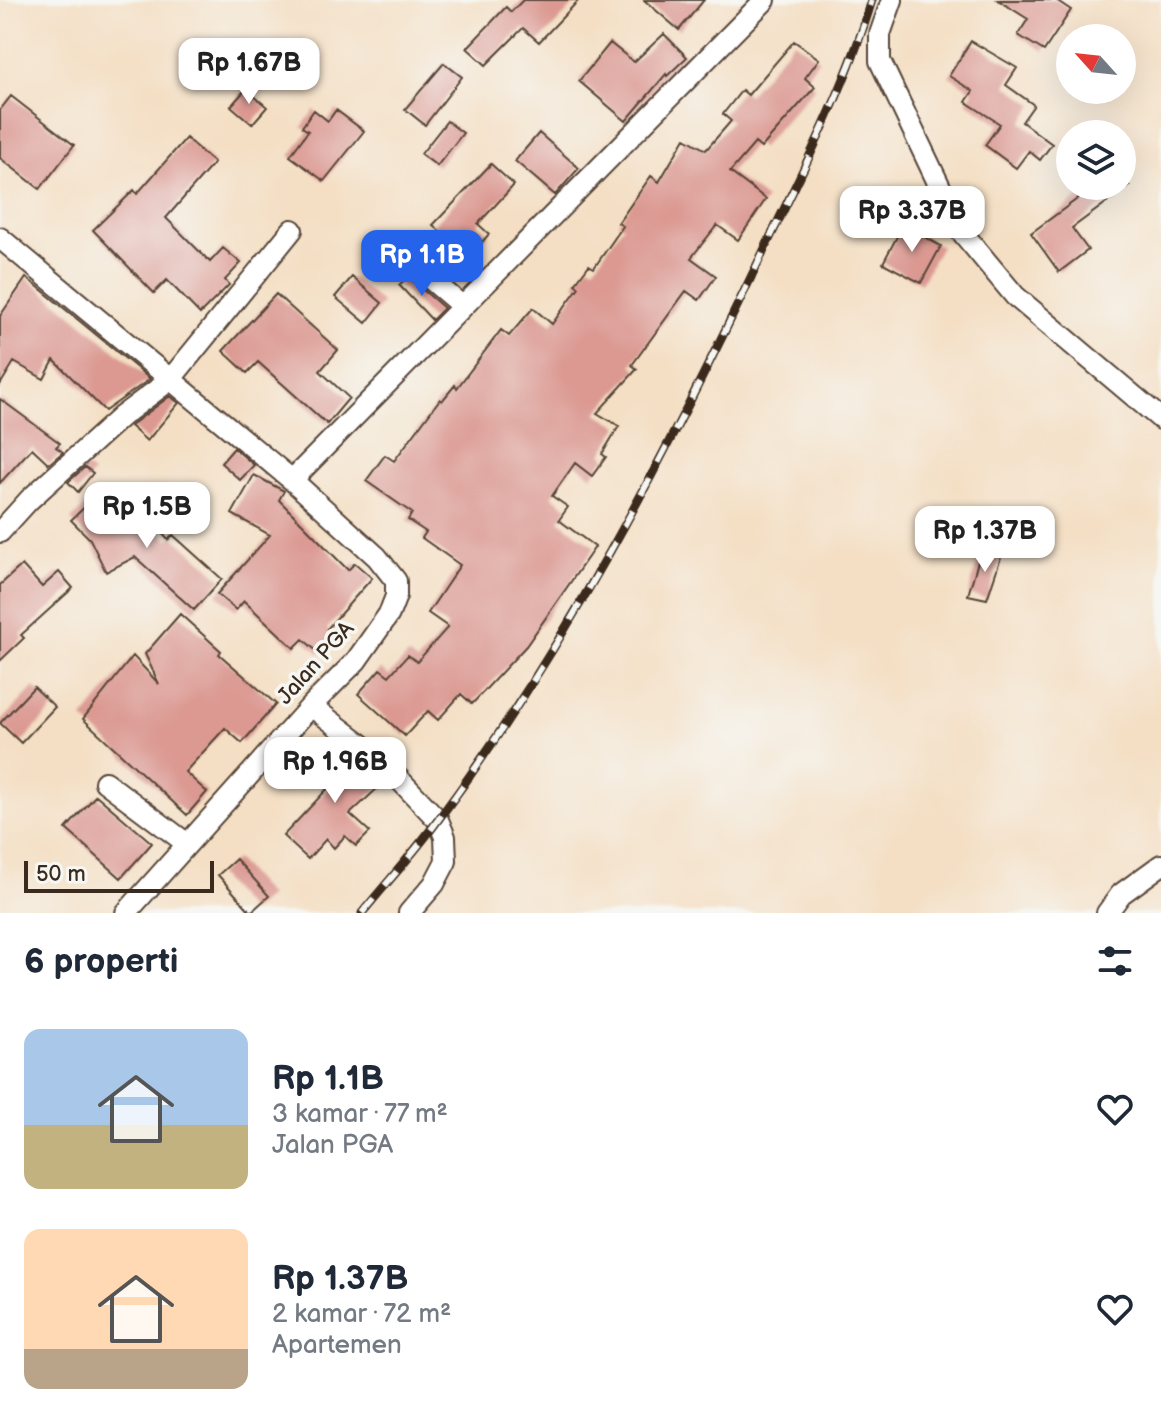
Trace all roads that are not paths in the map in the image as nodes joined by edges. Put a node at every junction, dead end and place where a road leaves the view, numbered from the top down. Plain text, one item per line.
1 (765, 0) edge
2 (892, 0) edge
3 (292, 230) dead end
4 (0, 238) edge
5 (400, 253) dead end
6 (462, 306) junction
7 (170, 380) junction
8 (1161, 419) edge
9 (292, 480) junction
10 (0, 532) edge
11 (311, 706) junction
12 (105, 782) dead end
13 (186, 843) junction
14 (1161, 865) edge
15 (126, 913) edge
16 (409, 913) edge
17 (1107, 913) edge

1 - 6 street
2 - 8 street
3 - 7 street
4 - 7 street
5 - 6 street
6 - 9 street
7 - 9 street
7 - 10 street
9 - 11 street, Jalan PGA
11 - 13 street, Jalan PGA
11 - 16 street
12 - 13 street
13 - 15 street, Jalan PGA
14 - 17 street

